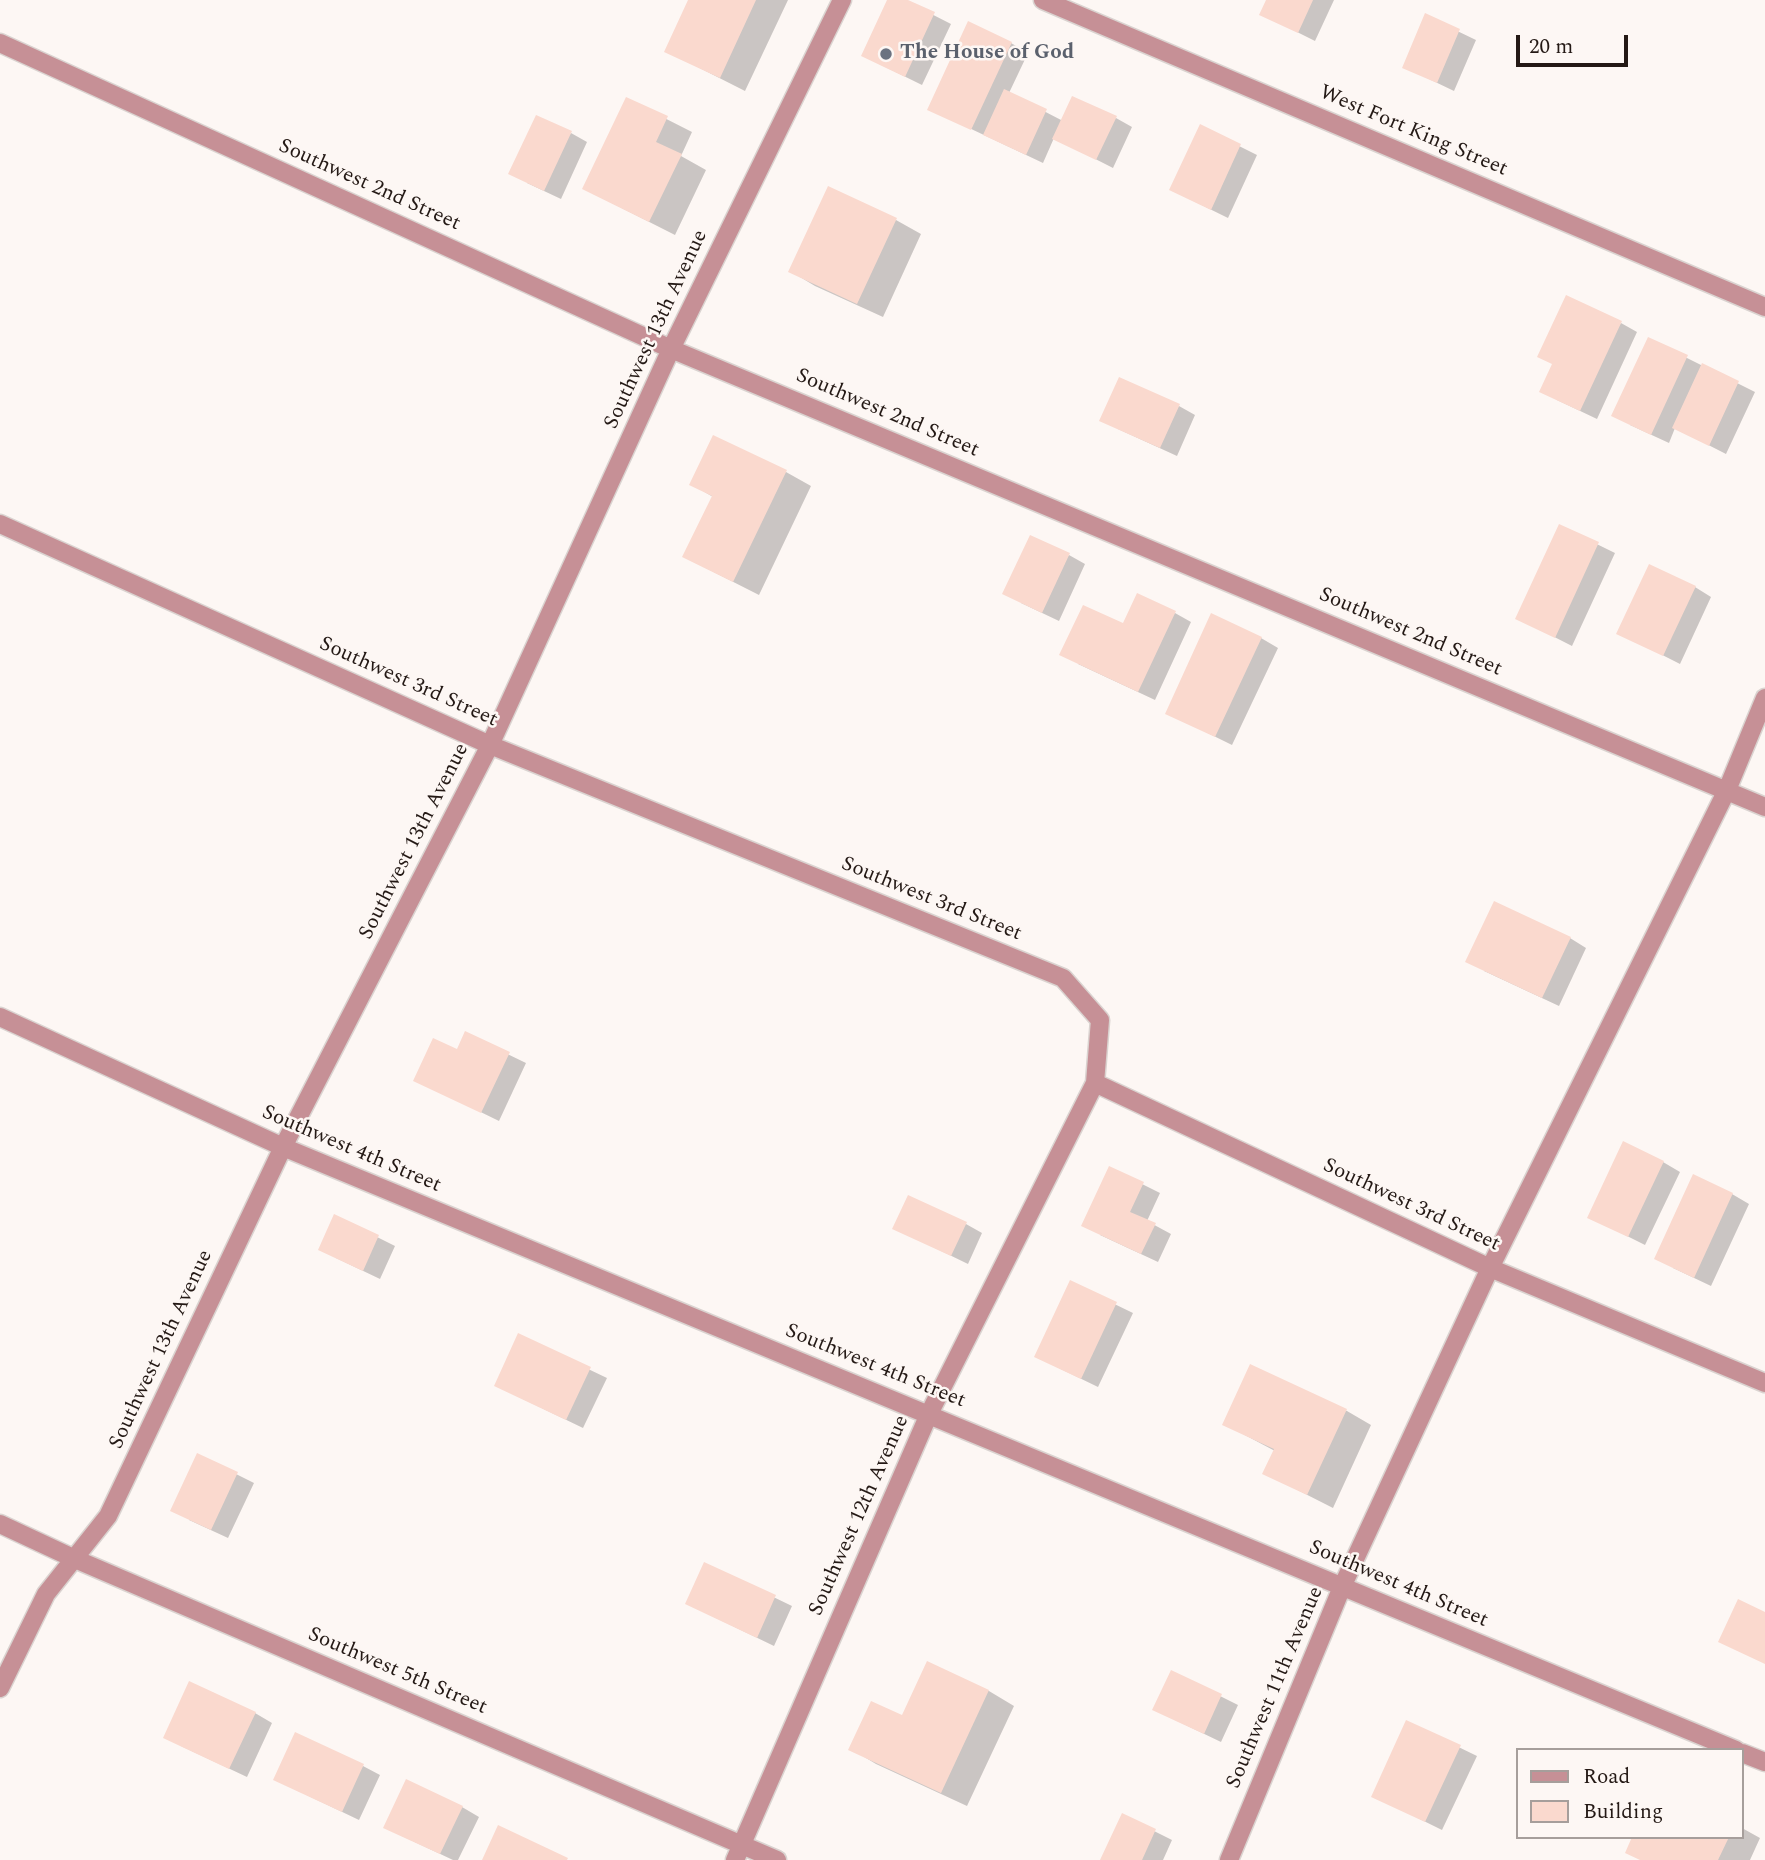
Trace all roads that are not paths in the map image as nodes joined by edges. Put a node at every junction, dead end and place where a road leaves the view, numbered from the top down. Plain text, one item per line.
1 (842, 0) edge
2 (1043, 0) edge
3 (0, 43) edge
4 (1765, 307) edge
5 (671, 349) junction
6 (0, 524) edge
7 (1765, 698) edge
8 (490, 745) junction
9 (1727, 790) junction
10 (1765, 807) edge
11 (0, 1017) edge
12 (1096, 1083) junction
13 (283, 1147) junction
14 (1490, 1268) junction
15 (1765, 1383) edge
16 (929, 1414) junction
17 (0, 1524) edge
18 (75, 1559) junction
19 (1342, 1587) junction
20 (0, 1688) edge
21 (1731, 1748) edge
22 (1744, 1753) edge
23 (1765, 1762) edge
24 (739, 1852) edge
25 (777, 1860) edge
26 (1229, 1860) edge

1 - 5 street, Southwest 13th Avenue
2 - 4 street, West Fort King Street
3 - 5 street, Southwest 2nd Street
5 - 8 street, Southwest 13th Avenue
5 - 9 street, Southwest 2nd Street
6 - 8 street, Southwest 3rd Street
7 - 9 street, Southwest 11th Avenue
8 - 12 street, Southwest 3rd Street
8 - 13 street, Southwest 13th Avenue
9 - 10 street, Southwest 2nd Street
9 - 14 street, Southwest 11th Avenue
11 - 13 street, Southwest 4th Street
12 - 14 street, Southwest 3rd Street
12 - 16 street, Southwest 12th Avenue
13 - 16 street, Southwest 4th Street
13 - 18 street, Southwest 13th Avenue
14 - 15 street, Southwest 3rd Street
14 - 19 street, Southwest 11th Avenue
16 - 19 street, Southwest 4th Street
16 - 24 street, Southwest 12th Avenue
17 - 18 street, Southwest 5th Street
18 - 20 street, Southwest 13th Avenue
18 - 24 street, Southwest 5th Street
19 - 21 street, Southwest 4th Street
19 - 26 street, Southwest 11th Avenue
22 - 23 street
24 - 25 street, Southwest 5th Street

